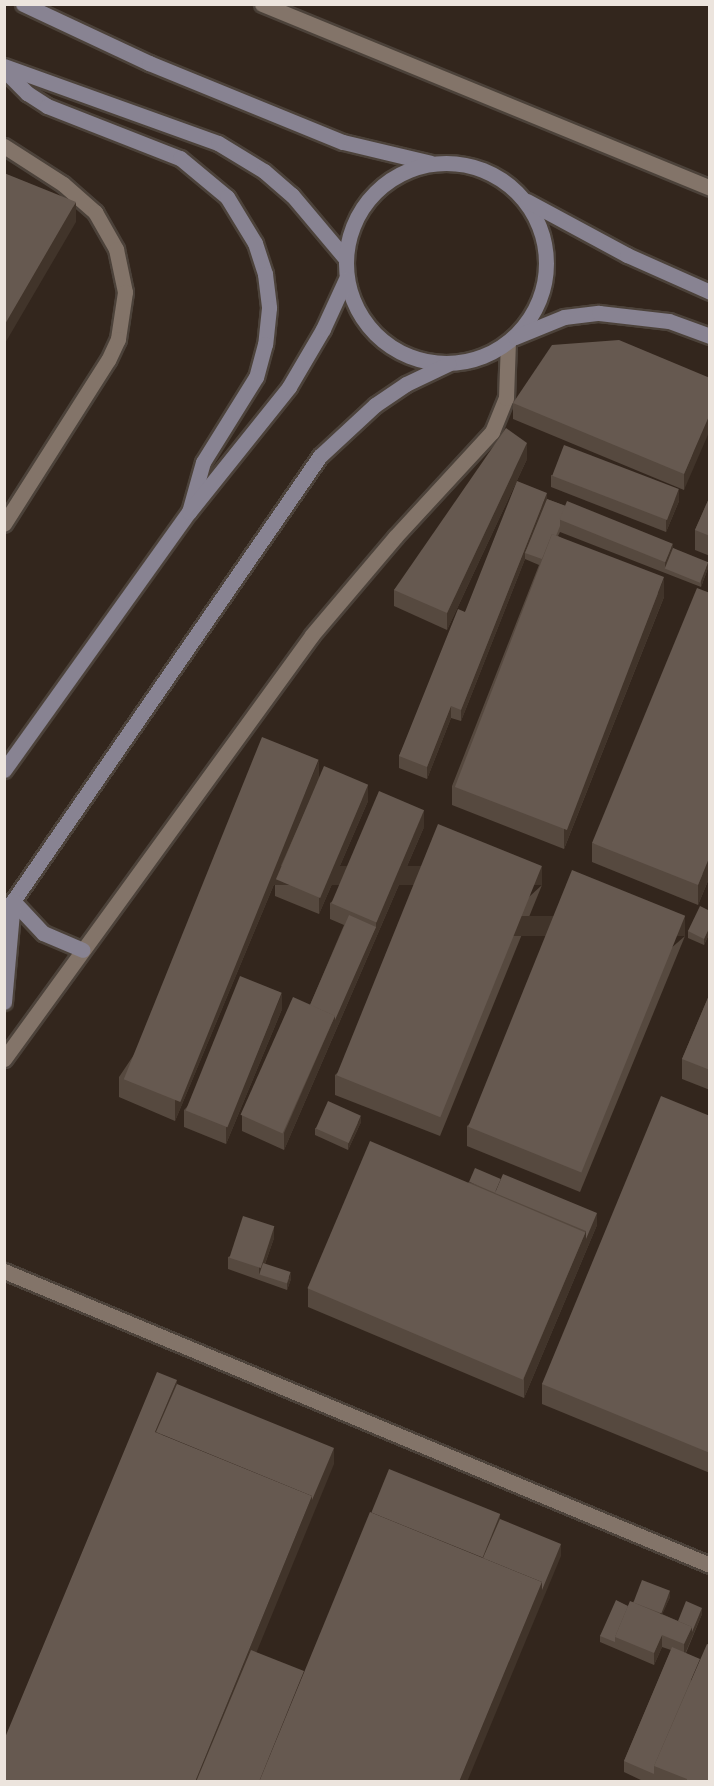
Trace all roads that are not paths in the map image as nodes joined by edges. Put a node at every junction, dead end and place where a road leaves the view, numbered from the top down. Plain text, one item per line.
1 (23, 4) edge
2 (262, 4) edge
3 (4, 68) edge
4 (4, 146) edge
5 (431, 163) junction
6 (710, 188) edge
7 (526, 201) junction
8 (345, 258) junction
9 (346, 279) junction
10 (710, 292) edge
11 (710, 336) edge
12 (512, 340) junction
13 (448, 364) junction
14 (189, 512) junction
15 (4, 524) edge
16 (4, 770) edge
17 (13, 901) junction
18 (4, 914) edge
19 (83, 950) junction
20 (4, 1002) edge
21 (4, 1059) edge
22 (4, 1271) edge
23 (710, 1565) edge

1 - 5 main road
2 - 6 street
3 - 8 main road
3 - 14 main road
4 - 15 street
5 - 7 main road
5 - 8 main road
7 - 10 main road
7 - 12 main road
8 - 9 main road
9 - 13 main road
9 - 14 main road
11 - 12 main road
12 - 13 main road
12 - 19 street
13 - 17 main road
14 - 16 main road
17 - 18 main road
17 - 19 main road
17 - 20 main road
19 - 21 street
22 - 23 street

